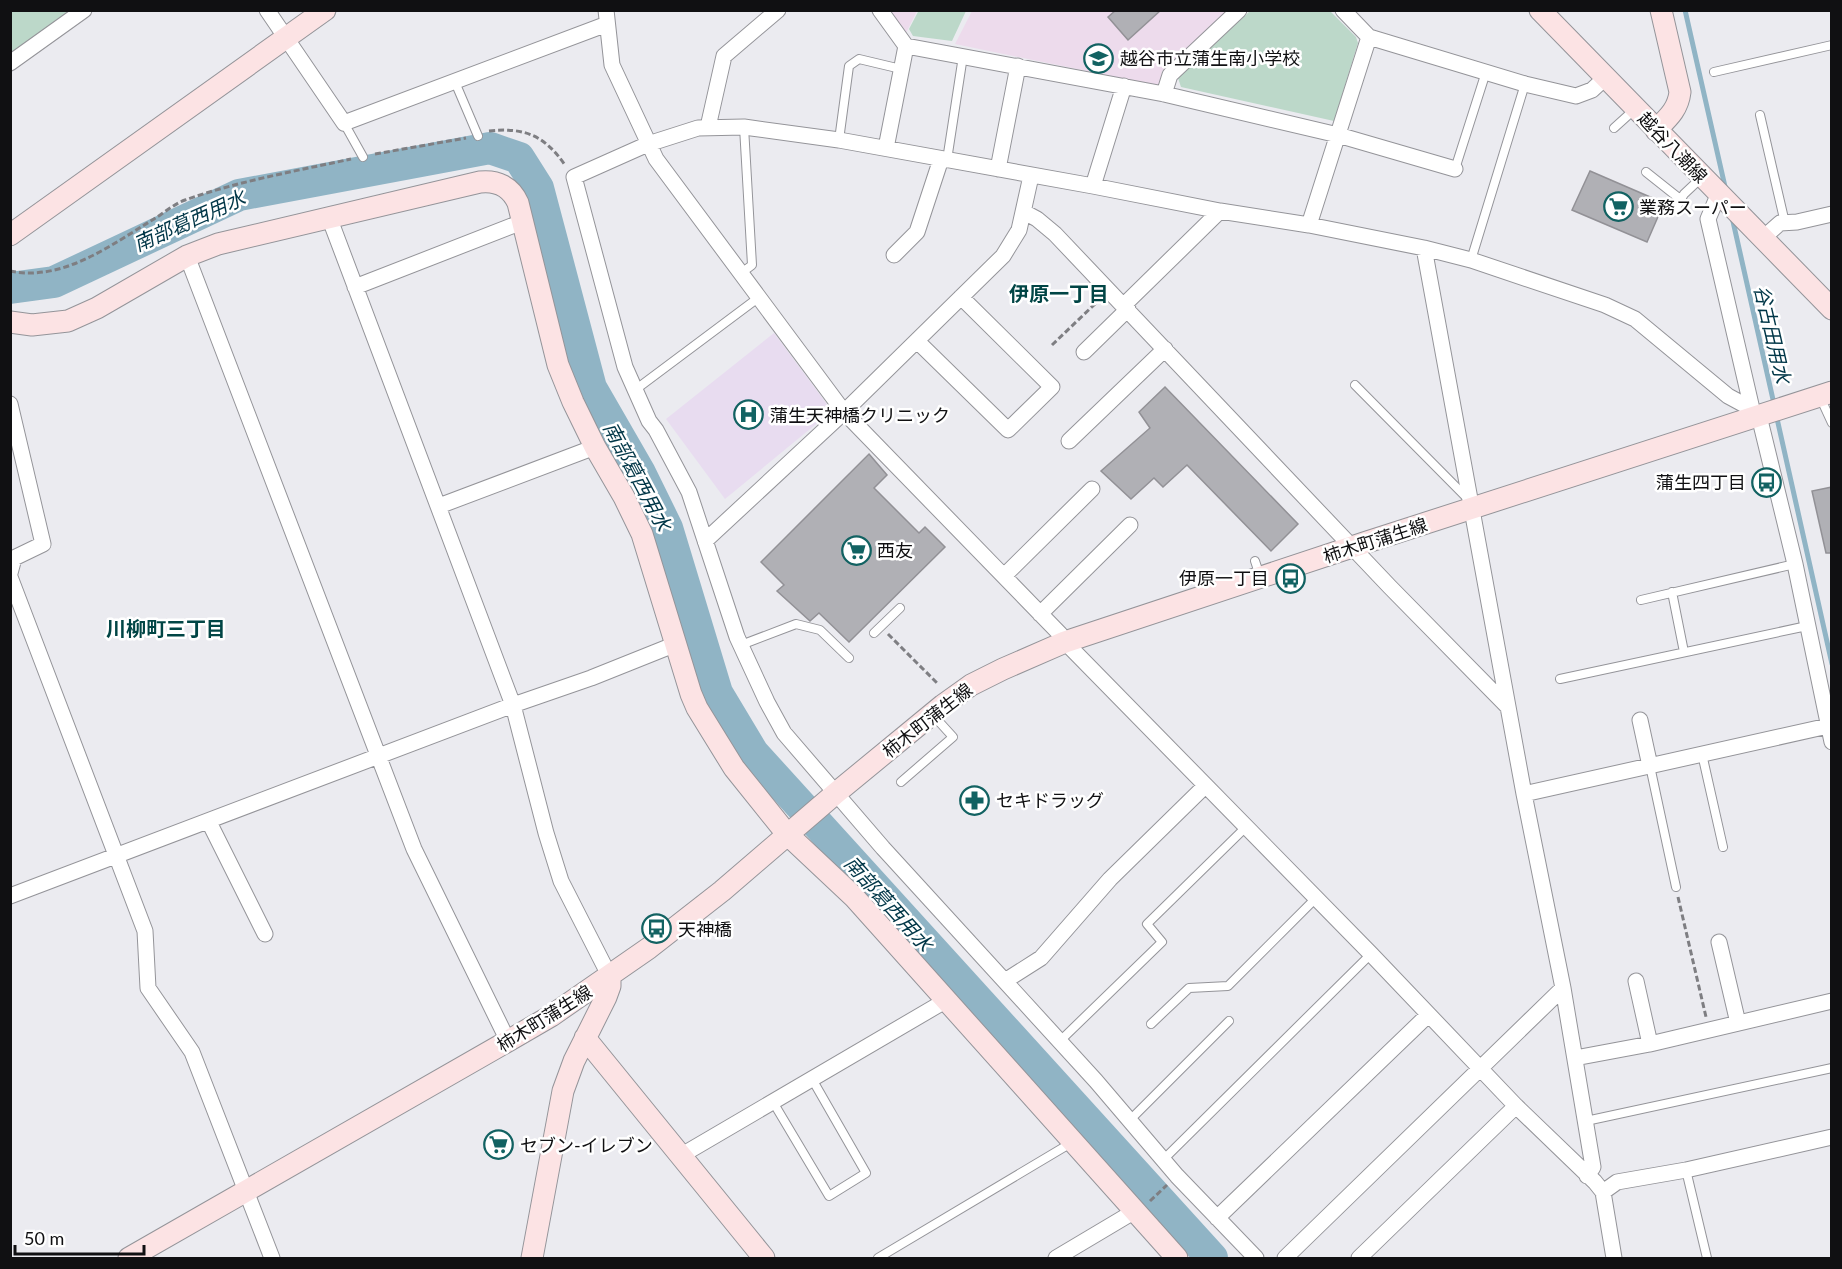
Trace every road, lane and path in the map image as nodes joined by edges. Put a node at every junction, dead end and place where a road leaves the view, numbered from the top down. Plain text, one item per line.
1 (84, 10) edge
2 (267, 10) edge
3 (325, 10) edge
4 (778, 10) edge
5 (880, 10) edge
6 (1239, 10) edge
7 (1343, 10) edge
8 (1540, 10) edge
9 (1661, 10) edge
10 (608, 15) edge
11 (1369, 37) junction
12 (286, 38) junction
13 (1832, 45) edge
14 (906, 46) junction
15 (963, 56) junction
16 (10, 63) edge
17 (1018, 66) junction
18 (902, 69) junction
19 (1486, 72) junction
20 (1714, 72) dead end
21 (1605, 78) junction
22 (455, 82) junction
23 (1525, 84) junction
24 (1124, 86) junction
25 (1164, 94) junction
26 (1636, 109) junction
27 (1760, 115) dead end
28 (344, 123) junction
29 (708, 127) junction
30 (744, 127) junction
31 (1614, 128) dead end
32 (1656, 129) junction
33 (1338, 135) junction
34 (478, 136) junction
35 (839, 140) junction
36 (648, 144) junction
37 (886, 148) junction
38 (363, 157) junction
39 (944, 160) junction
40 (998, 169) junction
41 (1455, 170) joint
42 (1646, 172) dead end
43 (1032, 176) junction
44 (574, 177) junction
45 (1702, 177) junction
46 (1093, 186) junction
47 (1719, 193) junction
48 (1680, 199) junction
49 (1675, 210) dead end
50 (1220, 211) junction
51 (1024, 212) junction
52 (1832, 214) edge
53 (329, 217) junction
54 (522, 222) junction
55 (1785, 223) junction
56 (1309, 225) junction
57 (10, 235) edge
58 (1762, 238) junction
59 (1424, 248) junction
60 (894, 255) dead end
61 (188, 256) junction
62 (1470, 260) junction
63 (10, 271) edge
64 (740, 274) junction
65 (355, 287) junction
66 (1109, 290) junction
67 (961, 297) junction
68 (758, 298) junction
69 (1126, 307) junction
70 (1832, 309) edge
71 (10, 322) edge
72 (917, 340) junction
73 (1052, 345) dead end
74 (1165, 349) junction
75 (1084, 352) dead end
76 (1355, 385) dead end
77 (634, 390) junction
78 (1826, 394) edge
79 (10, 404) edge
80 (844, 412) junction
81 (1756, 412) junction
82 (1832, 423) edge
83 (1069, 441) dead end
84 (595, 447) junction
85 (1092, 489) dead end
86 (1471, 505) junction
87 (439, 506) junction
88 (1130, 525) dead end
89 (705, 541) junction
90 (1352, 547) junction
91 (1795, 564) junction
92 (10, 575) edge
93 (1004, 576) junction
94 (1672, 592) junction
95 (1641, 600) dead end
96 (900, 608) dead end
97 (1040, 614) junction
98 (1807, 626) junction
99 (874, 633) dead end
100 (886, 633) dead end
101 (1065, 642) junction
102 (676, 644) junction
103 (741, 645) junction
104 (1683, 652) junction
105 (849, 658) dead end
106 (1560, 679) dead end
107 (944, 690) dead end
108 (513, 705) junction
109 (1508, 707) junction
110 (932, 714) junction
111 (1640, 720) dead end
112 (1828, 726) junction
113 (1832, 742) edge
114 (1702, 754) junction
115 (379, 758) junction
116 (1650, 766) junction
117 (901, 782) dead end
118 (1205, 786) junction
119 (1524, 794) junction
120 (833, 795) junction
121 (209, 822) junction
122 (1246, 827) junction
123 (791, 831) junction
124 (1723, 848) dead end
125 (117, 857) junction
126 (1676, 886) joint
127 (10, 897) edge
128 (1316, 898) junction
129 (265, 934) dead end
130 (1719, 942) dead end
131 (1371, 954) junction
132 (610, 976) junction
133 (1005, 981) junction
134 (1636, 981) dead end
135 (1563, 988) junction
136 (945, 1000) junction
137 (1832, 1000) edge
138 (1428, 1015) junction
139 (1229, 1021) dead end
140 (1738, 1023) junction
141 (1151, 1024) dead end
142 (1709, 1030) junction
143 (585, 1038) junction
144 (508, 1041) junction
145 (1060, 1041) junction
146 (1650, 1044) junction
147 (1575, 1058) junction
148 (1479, 1067) junction
149 (1832, 1068) edge
150 (812, 1079) junction
151 (773, 1102) junction
152 (1516, 1106) junction
153 (1130, 1120) junction
154 (1586, 1121) junction
155 (1832, 1137) edge
156 (1073, 1143) junction
157 (682, 1155) junction
158 (1164, 1159) junction
159 (1686, 1170) junction
160 (1587, 1176) junction
161 (1168, 1185) dead end
162 (248, 1192) junction
163 (1603, 1192) junction
164 (1142, 1206) junction
165 (1217, 1218) junction
166 (129, 1258) edge
167 (272, 1258) edge
168 (532, 1258) edge
169 (764, 1258) edge
170 (878, 1258) edge
171 (1056, 1258) edge
172 (1177, 1258) edge
173 (1256, 1258) edge
174 (1285, 1258) edge
175 (1359, 1258) edge
176 (1614, 1258) edge
177 (1707, 1258) edge

1 - 16 street
2 - 12 street
3 - 12 street
4 - 29 street
5 - 14 street
6 - 25 street
7 - 11 street
8 - 21 street, 越谷八潮線
9 - 32 street
10 - 22 street
10 - 36 street
11 - 19 street
11 - 33 street
12 - 28 street
12 - 57 street
13 - 20 lane
14 - 15 street
14 - 18 street
15 - 17 street
15 - 39 lane
17 - 24 street
17 - 40 street
18 - 35 lane
18 - 37 street
19 - 23 street
19 - 41 lane
21 - 23 street
21 - 26 street, 越谷八潮線
22 - 28 street
22 - 34 lane
23 - 62 lane
24 - 25 street
24 - 46 street
25 - 33 street
26 - 31 lane
26 - 32 street, 越谷八潮線
27 - 55 lane
28 - 38 lane
29 - 30 street
29 - 36 street
30 - 35 street
30 - 64 lane
32 - 45 street, 越谷八潮線
33 - 41 street
33 - 56 street
34 - 38 path
34 - 44 path
35 - 37 street
36 - 44 street
36 - 64 street
37 - 39 street
38 - 63 path
39 - 40 street
39 - 60 street
40 - 43 street
42 - 48 lane
43 - 46 street
43 - 51 street
44 - 77 street
45 - 47 street, 越谷八潮線
45 - 48 lane
46 - 50 street
47 - 58 street, 越谷八潮線
47 - 81 street
48 - 49 lane
50 - 56 street
50 - 69 street
51 - 66 street
51 - 67 street
52 - 55 street
53 - 54 street
53 - 61 street
53 - 65 street
54 - 65 street
54 - 84 street
55 - 58 street
56 - 59 street
58 - 70 street, 越谷八潮線
59 - 62 street
59 - 86 street
61 - 71 street
61 - 115 street
62 - 81 street
64 - 68 street
65 - 87 street
66 - 69 street
66 - 73 path
67 - 72 street
67 - 72 street
68 - 77 lane
68 - 80 street
69 - 74 street
69 - 75 street
72 - 80 street
74 - 83 street
74 - 90 street
76 - 86 lane
77 - 89 street
78 - 81 street, 柿木町蒲生線
78 - 82 lane
79 - 92 street
80 - 89 street
80 - 93 street
81 - 86 street, 柿木町蒲生線
81 - 91 street
84 - 87 street
84 - 102 street
85 - 93 street
86 - 90 street, 柿木町蒲生線
86 - 109 street
87 - 108 street
88 - 97 street
89 - 103 street
90 - 101 street, 柿木町蒲生線
90 - 109 street
91 - 94 lane
91 - 98 street
92 - 125 street
93 - 97 street
94 - 95 lane
94 - 104 lane
96 - 99 lane
97 - 101 street
98 - 104 lane
98 - 112 street
100 - 107 path
101 - 110 street, 柿木町蒲生線
101 - 118 street
102 - 108 street
102 - 123 street
103 - 105 lane
103 - 120 street
104 - 106 lane
108 - 115 street
108 - 132 street
109 - 119 street
110 - 117 lane
110 - 120 street, 柿木町蒲生線
111 - 116 street
112 - 113 street
112 - 114 street
114 - 116 street
114 - 124 lane
115 - 121 street
115 - 144 street
116 - 119 street
116 - 126 lane
118 - 122 street
118 - 133 street
119 - 135 street
120 - 123 street, 柿木町蒲生線
120 - 133 street
121 - 125 street
121 - 129 street
122 - 128 street
122 - 145 lane
123 - 132 street, 柿木町蒲生線
123 - 136 street
125 - 127 street
125 - 162 street
126 - 142 path
128 - 131 street
128 - 141 lane
130 - 140 street
131 - 138 street
131 - 158 lane
132 - 143 street
132 - 144 street, 柿木町蒲生線
133 - 145 street
134 - 146 street
135 - 147 street
135 - 148 street
136 - 150 street
136 - 156 street
137 - 140 street
138 - 148 street
138 - 165 street
139 - 153 lane
140 - 142 street
142 - 146 street
143 - 157 street
143 - 168 street
144 - 162 street, 柿木町蒲生線
145 - 153 street
146 - 147 street
147 - 154 street
148 - 152 street
148 - 174 street
149 - 154 lane
150 - 151 street
150 - 151 lane
151 - 157 street
152 - 160 street
152 - 175 street
153 - 158 street
154 - 160 street
155 - 159 street
156 - 164 street
156 - 170 lane
157 - 169 street
158 - 165 street
159 - 163 street
159 - 177 lane
160 - 163 street
161 - 164 path
162 - 166 street, 柿木町蒲生線
162 - 167 street
163 - 176 street
164 - 171 street
164 - 172 street
165 - 173 street

